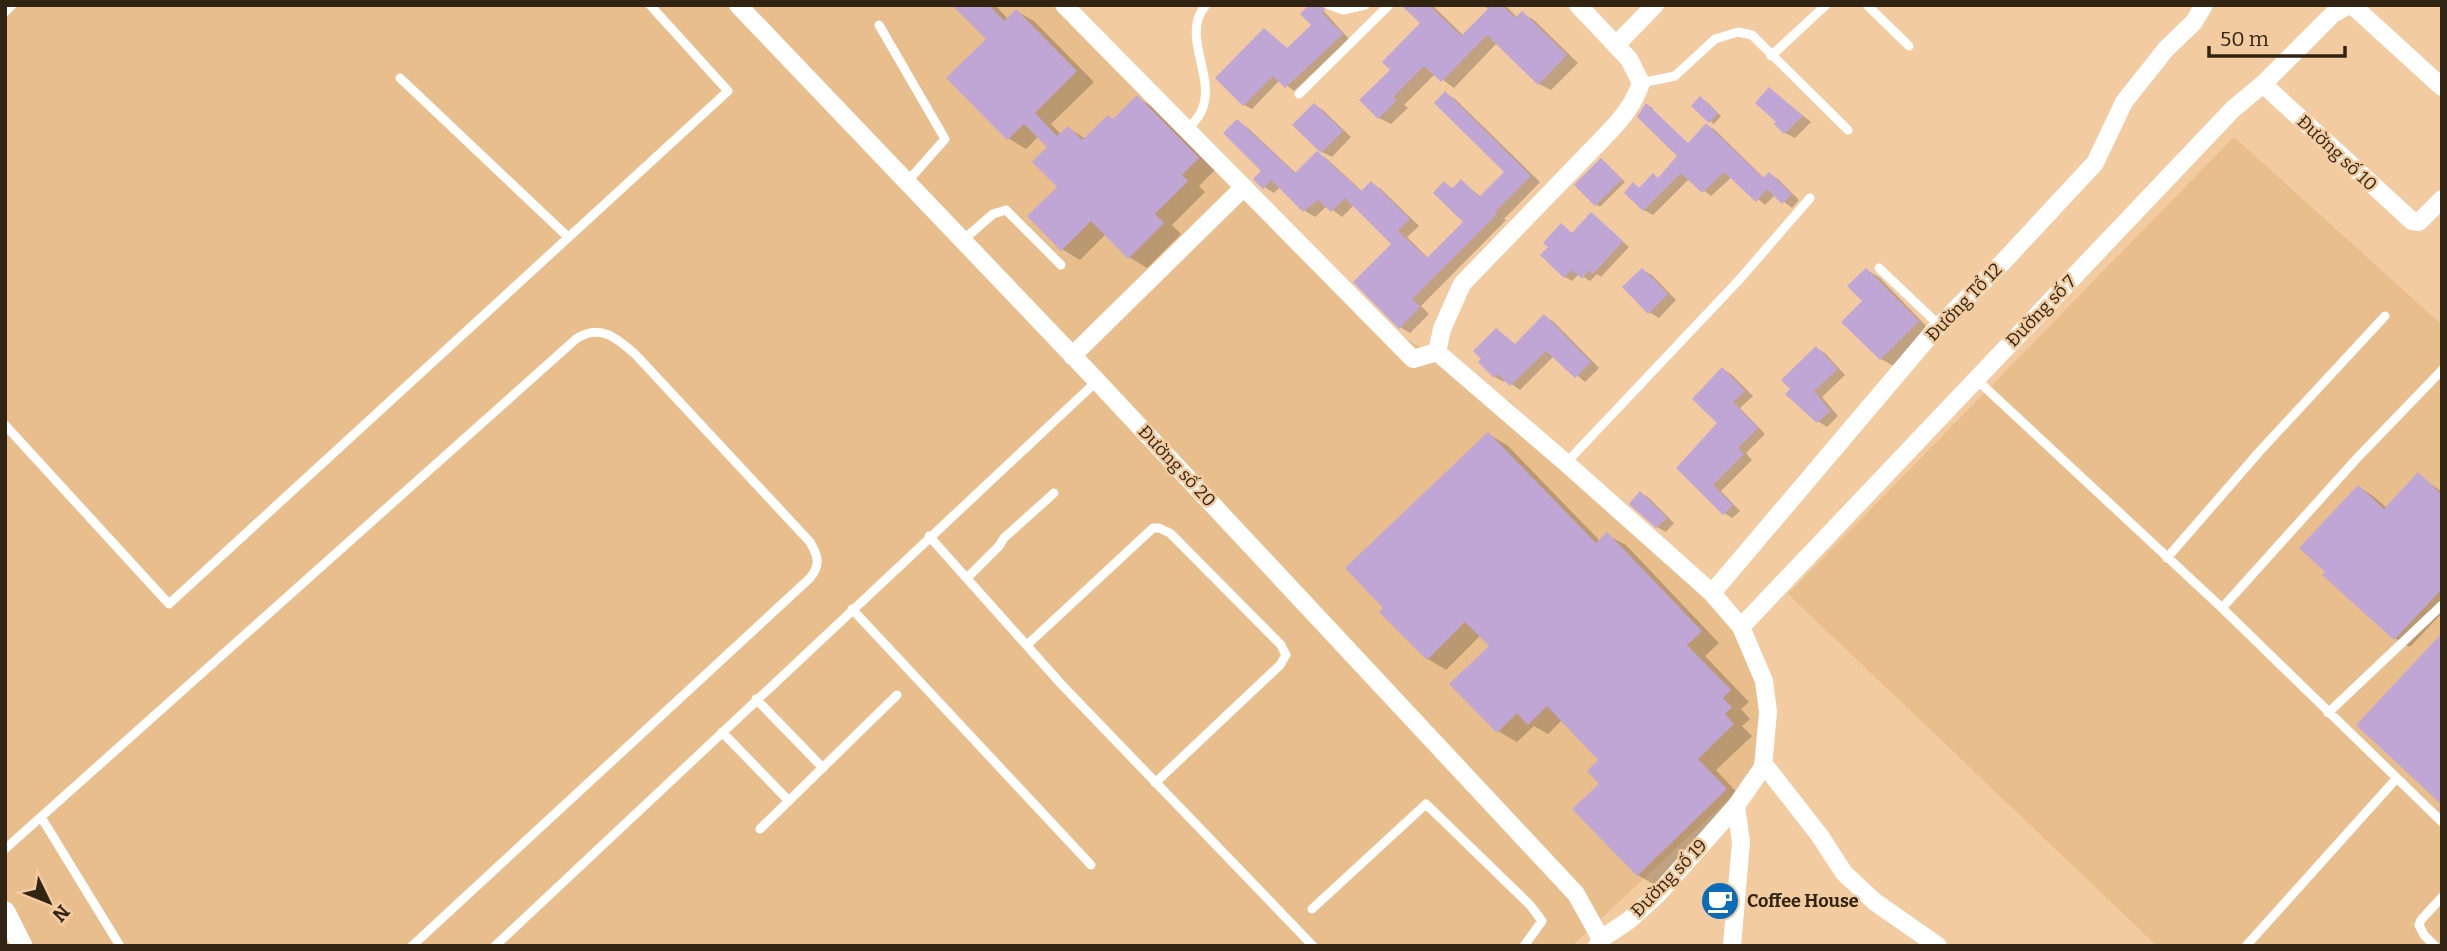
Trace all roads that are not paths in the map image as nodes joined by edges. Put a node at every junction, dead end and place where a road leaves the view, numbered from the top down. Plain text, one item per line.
1 (12, 5) edge
2 (650, 5) edge
3 (738, 5) edge
4 (1064, 5) edge
5 (1206, 5) edge
6 (1329, 5) edge
7 (1365, 5) edge
8 (1389, 5) edge
9 (1578, 5) edge
10 (1655, 5) edge
11 (1826, 5) edge
12 (1867, 5) edge
13 (2204, 5) edge
14 (2350, 5) edge
15 (5, 12) edge
16 (879, 25) dead end
17 (1616, 45) junction
18 (1909, 46) dead end
19 (1771, 56) junction
20 (400, 78) dead end
21 (1641, 83) junction
22 (2263, 84) junction
23 (2442, 87) edge
24 (1299, 94) dead end
25 (1187, 130) junction
26 (1848, 130) dead end
27 (907, 182) junction
28 (1244, 187) junction
29 (1810, 198) dead end
30 (2442, 199) edge
31 (568, 237) junction
32 (963, 240) junction
33 (1061, 265) dead end
34 (1878, 268) dead end
35 (2385, 316) dead end
36 (1940, 326) junction
37 (1437, 352) junction
38 (1073, 356) junction
39 (2442, 370) edge
40 (1976, 379) junction
41 (1097, 381) junction
42 (5, 425) edge
43 (1566, 463) junction
44 (1054, 493) dead end
45 (929, 536) junction
46 (2167, 558) junction
47 (967, 578) junction
48 (1712, 593) junction
49 (2442, 605) edge
50 (2222, 608) junction
51 (852, 609) junction
52 (1741, 627) junction
53 (1027, 645) junction
54 (897, 695) dead end
55 (756, 699) junction
56 (2328, 712) junction
57 (722, 732) junction
58 (1763, 763) junction
59 (823, 768) junction
60 (2396, 779) junction
61 (1155, 783) junction
62 (789, 801) junction
63 (1736, 806) junction
64 (41, 817) junction
65 (2442, 822) edge
66 (760, 829) dead end
67 (5, 849) edge
68 (1091, 864) dead end
69 (2442, 897) edge
70 (1312, 909) dead end
71 (5, 912) edge
72 (1599, 942) edge
73 (22, 946) edge
74 (120, 946) edge
75 (412, 946) edge
76 (495, 946) edge
77 (1313, 946) edge
78 (1524, 946) edge
79 (1732, 946) edge
80 (1938, 946) edge
81 (2246, 946) edge
82 (2435, 946) edge

1 - 15 lane
2 - 31 lane
3 - 27 street, Đường số 20
4 - 25 street
5 - 25 lane
6 - 7 lane
8 - 24 lane
9 - 17 street
10 - 17 street
11 - 19 lane
12 - 18 lane
13 - 36 street, Đường Tổ 12
14 - 22 street, Đường số 7
14 - 23 street
16 - 27 lane
17 - 21 street
19 - 21 lane
19 - 26 lane
20 - 31 lane
21 - 37 street
22 - 30 street, Đường số 10
22 - 40 street, Đường số 7
25 - 28 street
27 - 32 street, Đường số 20
28 - 37 street
28 - 38 street
29 - 43 lane
31 - 42 lane
32 - 33 lane
32 - 38 street, Đường số 20
34 - 36 lane
35 - 46 lane
36 - 48 street, Đường Tổ 12
37 - 43 street
38 - 41 street, Đường số 20
39 - 50 lane
40 - 46 lane
40 - 52 street, Đường số 7
41 - 45 lane
41 - 72 street, Đường số 20
43 - 48 street
44 - 47 lane
45 - 47 lane
45 - 51 lane
46 - 50 lane
47 - 53 lane
48 - 52 street
49 - 56 lane
50 - 56 lane
51 - 55 lane
51 - 68 lane
52 - 58 street
53 - 61 lane
53 - 61 lane
54 - 59 lane
55 - 57 lane
55 - 59 lane
56 - 60 lane
57 - 62 lane
57 - 76 lane
58 - 63 street, Đường số 19
58 - 80 street
59 - 62 lane
60 - 65 lane
60 - 81 lane
61 - 77 lane
62 - 66 lane
63 - 72 street, Đường số 19
63 - 79 street
64 - 67 lane
64 - 74 lane
64 - 75 lane
69 - 82 lane
70 - 78 lane
71 - 73 street

